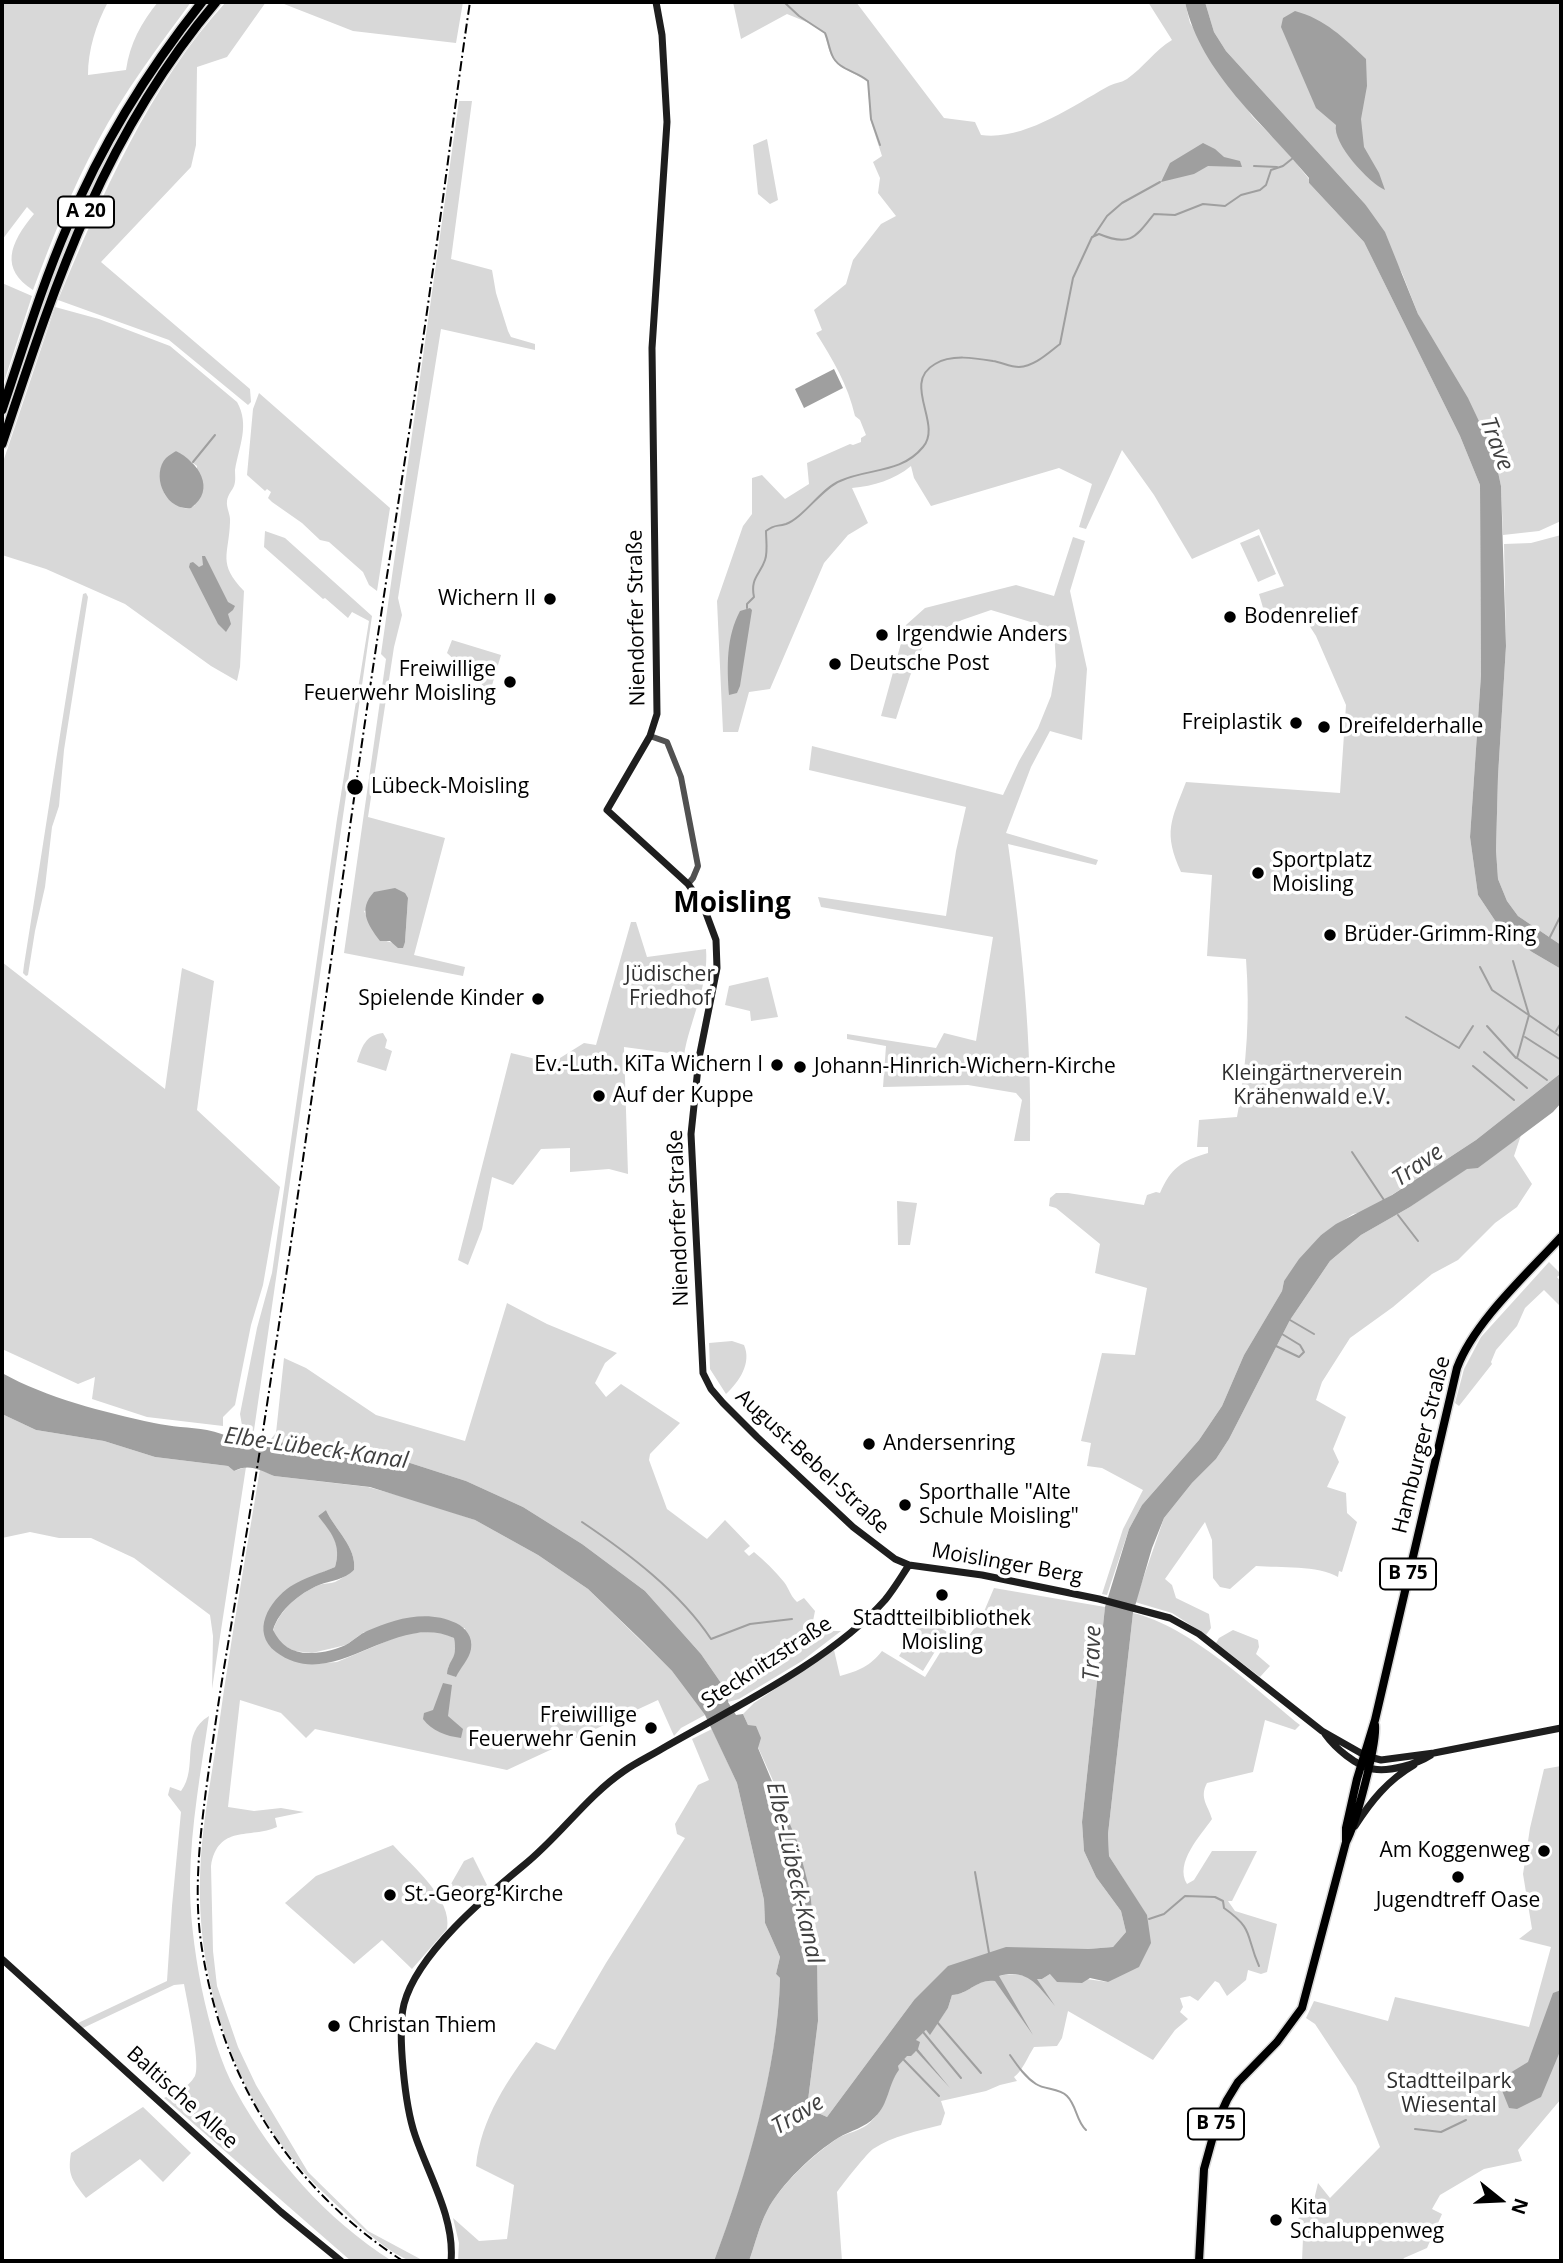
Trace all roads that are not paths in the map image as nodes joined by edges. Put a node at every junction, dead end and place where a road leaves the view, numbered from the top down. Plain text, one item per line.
1 (202, 2) edge
2 (216, 2) edge
3 (656, 2) edge
4 (2, 410) edge
5 (2, 444) edge
6 (650, 736) junction
7 (688, 884) junction
8 (1561, 1237) edge
9 (703, 1373) joint
10 (909, 1565) junction
11 (1561, 1728) edge
12 (1322, 1731) junction
13 (1434, 1753) junction
14 (1367, 1756) junction
15 (1424, 1759) junction
16 (1364, 1766) junction
17 (1353, 1829) junction
18 (1346, 1842) junction
19 (2, 1959) edge
20 (341, 2261) edge
21 (451, 2261) edge
22 (1199, 2261) edge

1 - 4 highway, A 20
2 - 5 highway, A 20
3 - 6 main road, Niendorfer Straße
6 - 7 street, Niendorfer Straße
6 - 7 main road
7 - 9 main road, Niendorfer Straße
8 - 14 main road, Hamburger Straße / B 75
9 - 10 main road, August-Bebel-Straße
10 - 12 main road, Moislinger Berg
10 - 21 main road, Stecknitzstraße
11 - 13 main road
12 - 14 main road
12 - 16 main road
13 - 14 main road
13 - 15 main road
14 - 16 main road, Hamburger Straße / B 75
15 - 16 main road
15 - 17 main road
16 - 17 main road, B 75
16 - 18 main road, Hamburger Straße / B 75
17 - 18 main road, B 75
18 - 22 main road, B 75
19 - 20 main road, Baltische Allee

